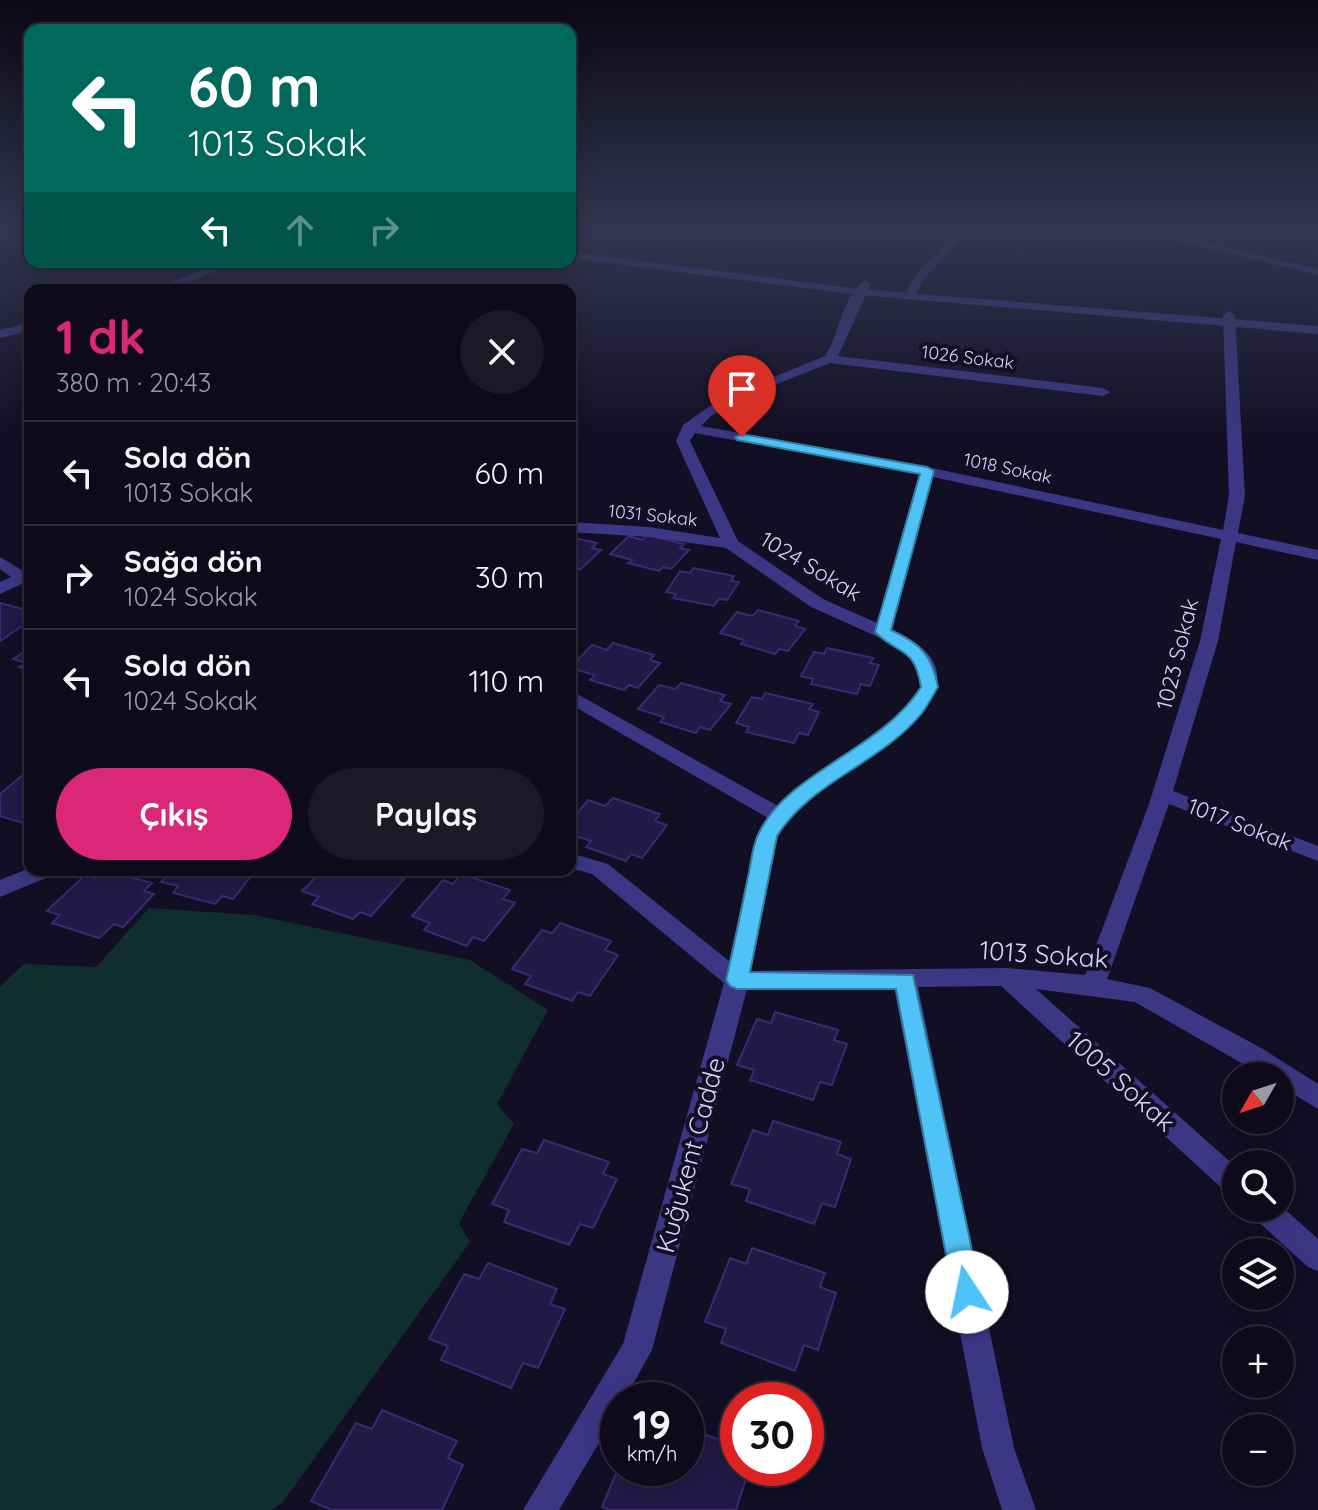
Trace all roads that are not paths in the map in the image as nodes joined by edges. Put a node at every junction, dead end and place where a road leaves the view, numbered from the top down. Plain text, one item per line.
1 (857, 301) edge
2 (1015, 301) edge
3 (1229, 319) junction
4 (1318, 322) edge
5 (24, 328) edge
6 (1318, 330) edge
7 (0, 334) edge
8 (829, 359) junction
9 (1103, 392) dead end
10 (688, 428) junction
11 (927, 471) junction
12 (576, 527) edge
13 (1228, 534) junction
14 (731, 544) junction
15 (1318, 555) edge
16 (0, 562) edge
17 (24, 579) edge
18 (24, 580) edge
19 (0, 589) edge
20 (883, 632) junction
21 (576, 699) edge
22 (1162, 794) junction
23 (780, 816) junction
24 (1318, 854) edge
25 (576, 862) edge
26 (31, 876) edge
27 (0, 889) edge
28 (1007, 977) junction
29 (737, 980) junction
30 (905, 981) junction
31 (1093, 985) junction
32 (1318, 1098) edge
33 (1222, 1171) edge
34 (1278, 1222) edge
35 (1318, 1258) edge
36 (540, 1510) edge
37 (1019, 1510) edge

1 - 8 street
2 - 3 street
3 - 4 street
3 - 6 street
3 - 13 street, 1023 Sokak
5 - 7 street
8 - 9 street, 1026 Sokak
8 - 10 street
10 - 11 street, 1018 Sokak
10 - 14 street, 1024 Sokak
11 - 13 street, 1018 Sokak
11 - 20 street
12 - 14 street, 1031 Sokak
13 - 15 street, 1018 Sokak
13 - 22 street, 1023 Sokak
14 - 20 street, 1024 Sokak
16 - 17 street
18 - 19 street
20 - 23 street, 1024 Sokak
21 - 23 street
22 - 24 street, 1017 Sokak
22 - 31 street, 1023 Sokak
23 - 29 street, 1024 Sokak
25 - 29 street
26 - 27 street
28 - 30 street, 1013 Sokak
28 - 31 street, 1013 Sokak
28 - 33 street, 1005 Sokak
29 - 30 street, 1013 Sokak
29 - 36 street, Kuğukent Cadde
30 - 37 street
31 - 32 street, 1013 Sokak
34 - 35 street

